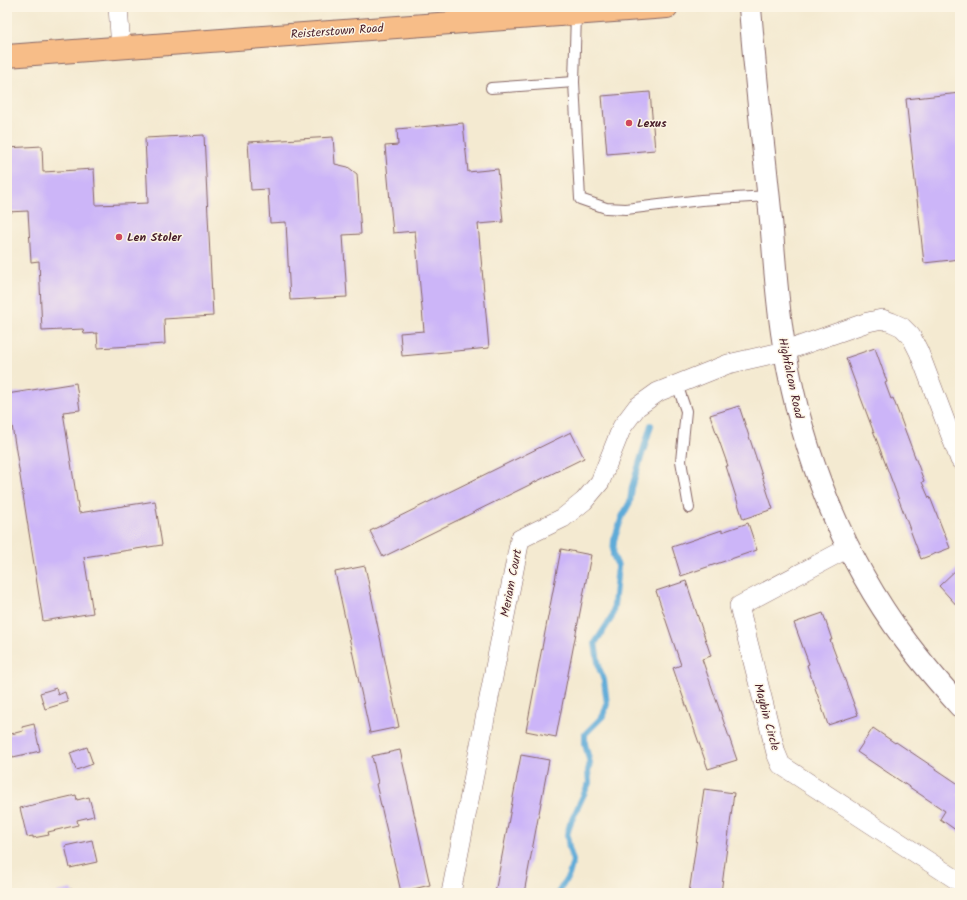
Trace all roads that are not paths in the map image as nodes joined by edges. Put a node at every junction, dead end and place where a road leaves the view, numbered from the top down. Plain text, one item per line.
1 (118, 7) edge
2 (667, 7) edge
3 (750, 7) edge
4 (576, 14) junction
5 (121, 48) junction
6 (7, 56) edge
7 (574, 82) junction
8 (491, 88) dead end
9 (768, 196) junction
10 (784, 351) junction
11 (677, 384) junction
12 (959, 454) edge
13 (690, 508) dead end
14 (848, 548) junction
15 (960, 706) edge
16 (960, 882) edge
17 (450, 893) edge

1 - 5 street
2 - 4 main road, Reisterstown Road
3 - 9 street, Highfalcon Road
4 - 5 main road, Reisterstown Road
4 - 7 lane
5 - 6 main road, Reisterstown Road
7 - 8 lane
7 - 9 lane
9 - 10 street, Highfalcon Road
10 - 11 street, Meriam Court
10 - 12 street, Meriam Court
10 - 14 street, Highfalcon Road
11 - 13 lane
11 - 17 street, Meriam Court
14 - 15 street, Highfalcon Road
14 - 16 street, Maybin Circle

